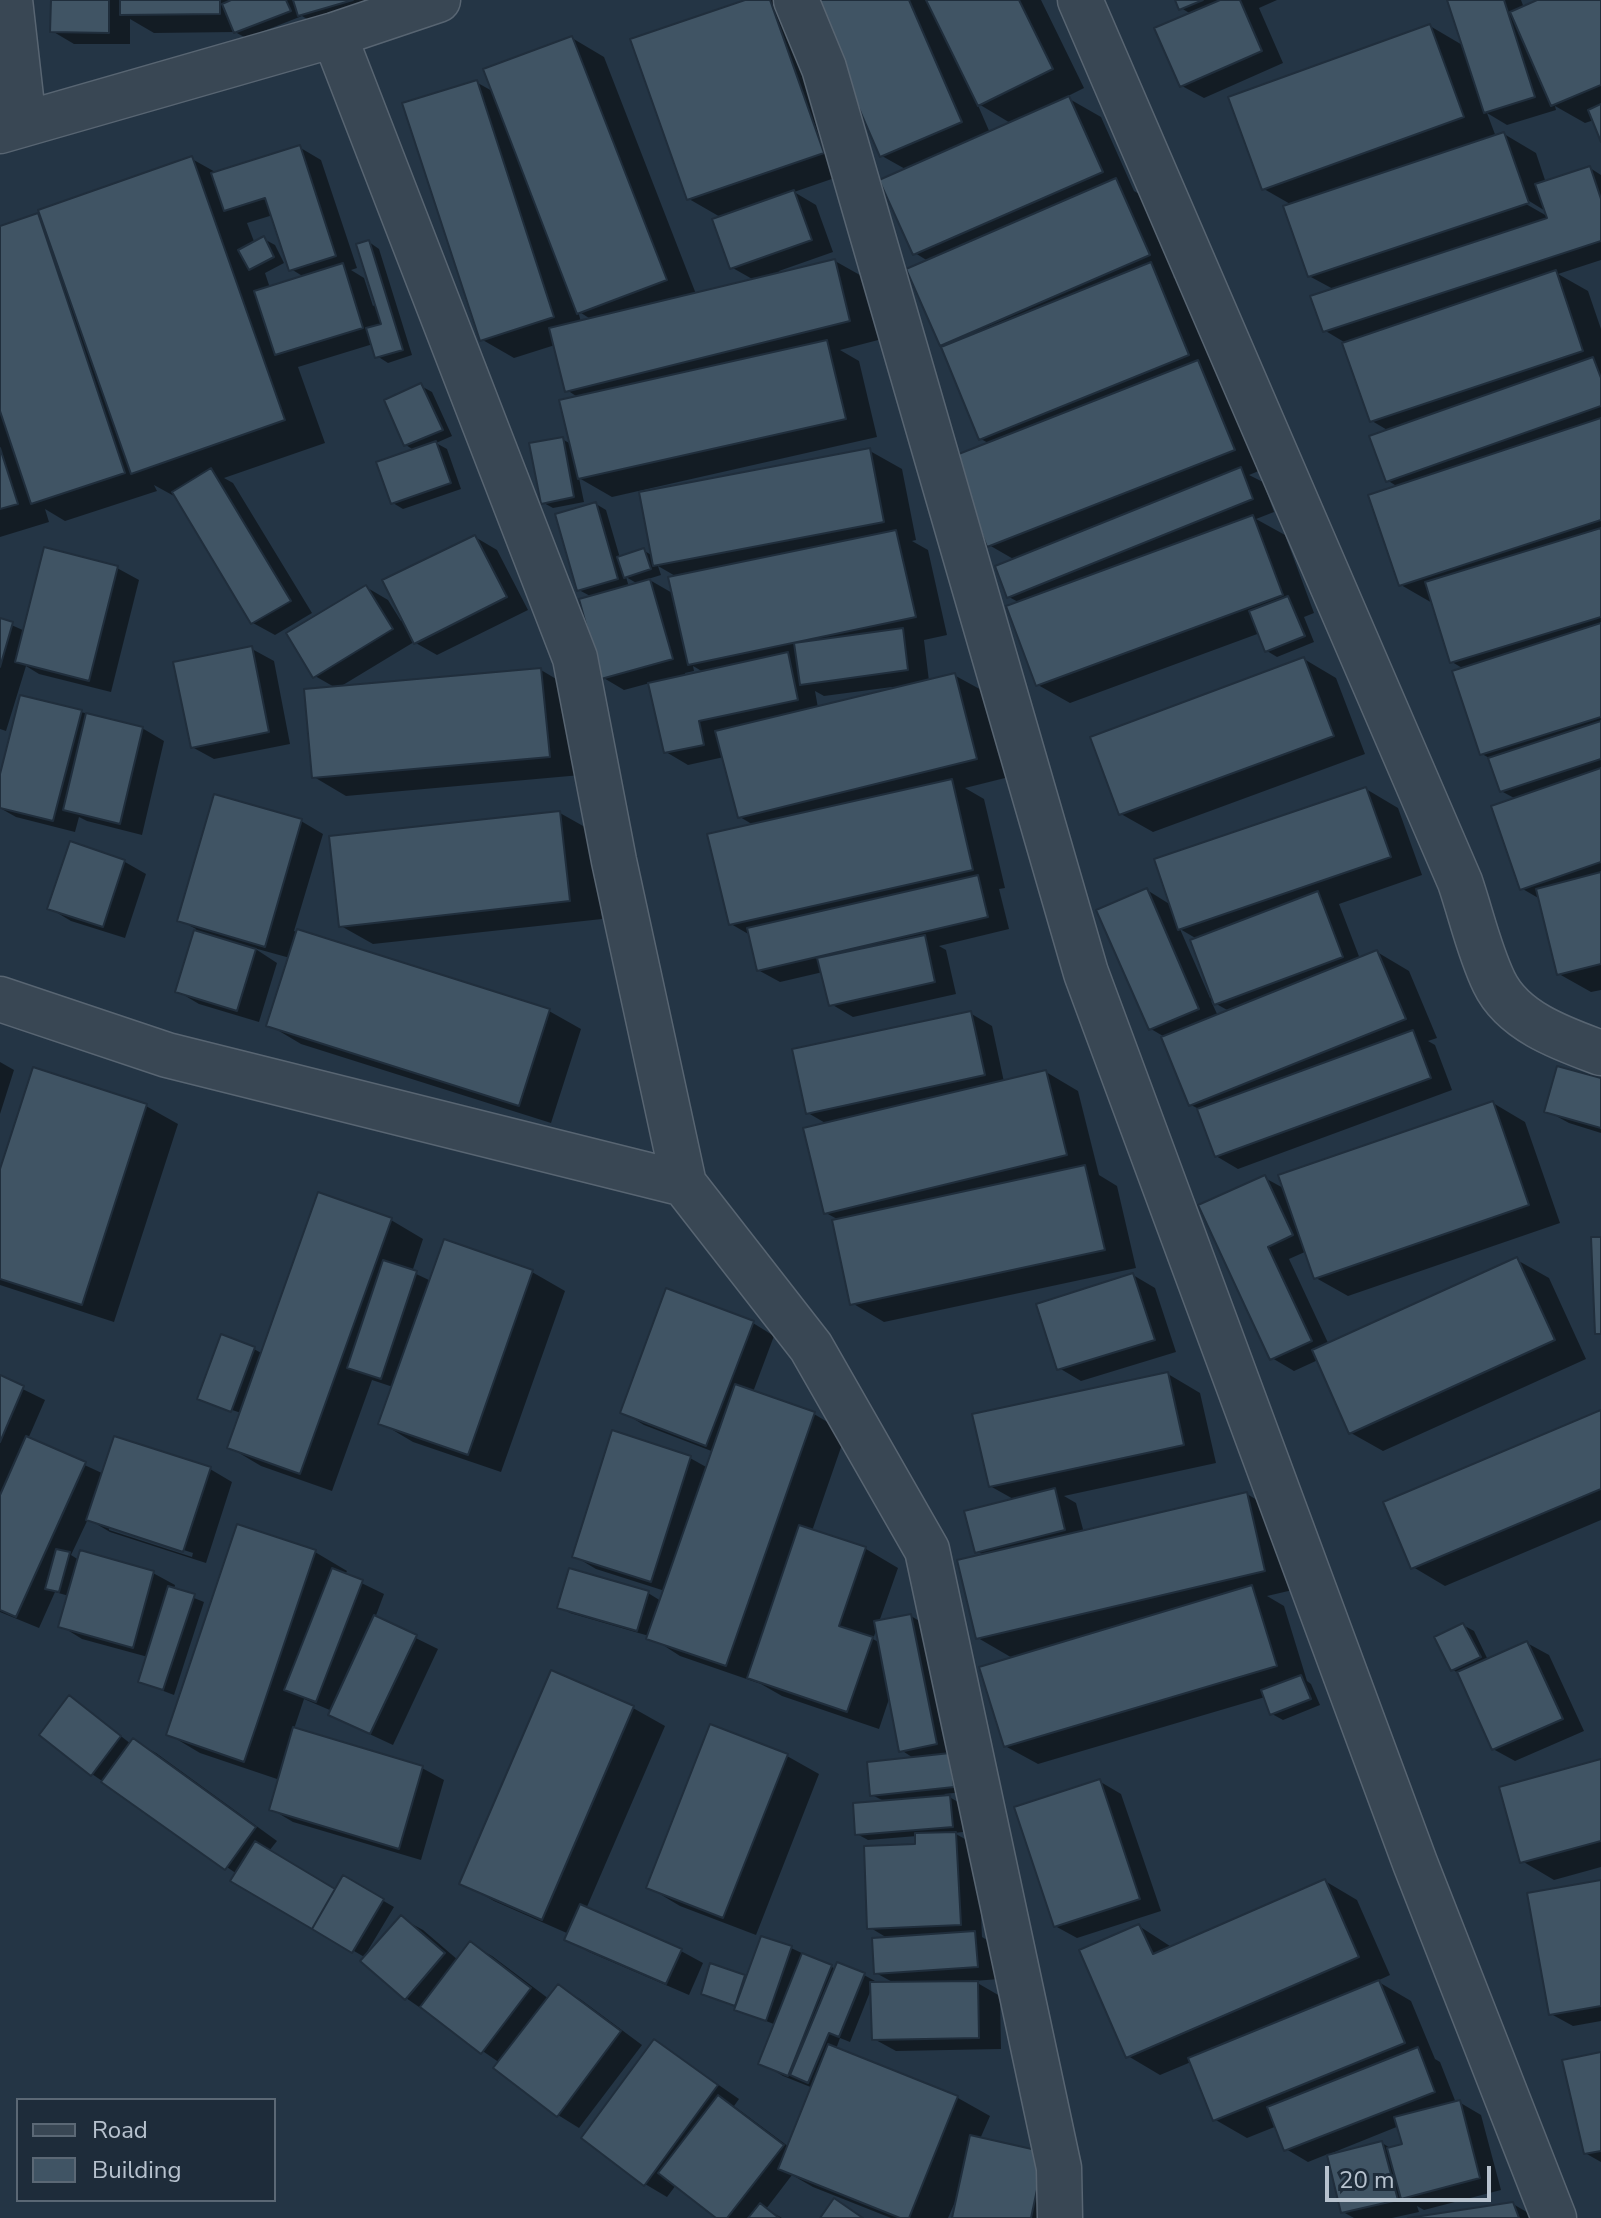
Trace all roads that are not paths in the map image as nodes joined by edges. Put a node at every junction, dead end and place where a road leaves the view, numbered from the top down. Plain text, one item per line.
1 (10, 0) edge
2 (438, 0) edge
3 (796, 0) edge
4 (1080, 0) edge
5 (334, 35) junction
6 (12, 128) edge
7 (0, 999) edge
8 (1601, 1053) edge
9 (684, 1184) junction
10 (1060, 2218) edge
11 (1554, 2218) edge

1 - 6 street
2 - 5 street
3 - 11 street
4 - 8 street
5 - 6 street
5 - 9 street
7 - 9 street
9 - 10 street

